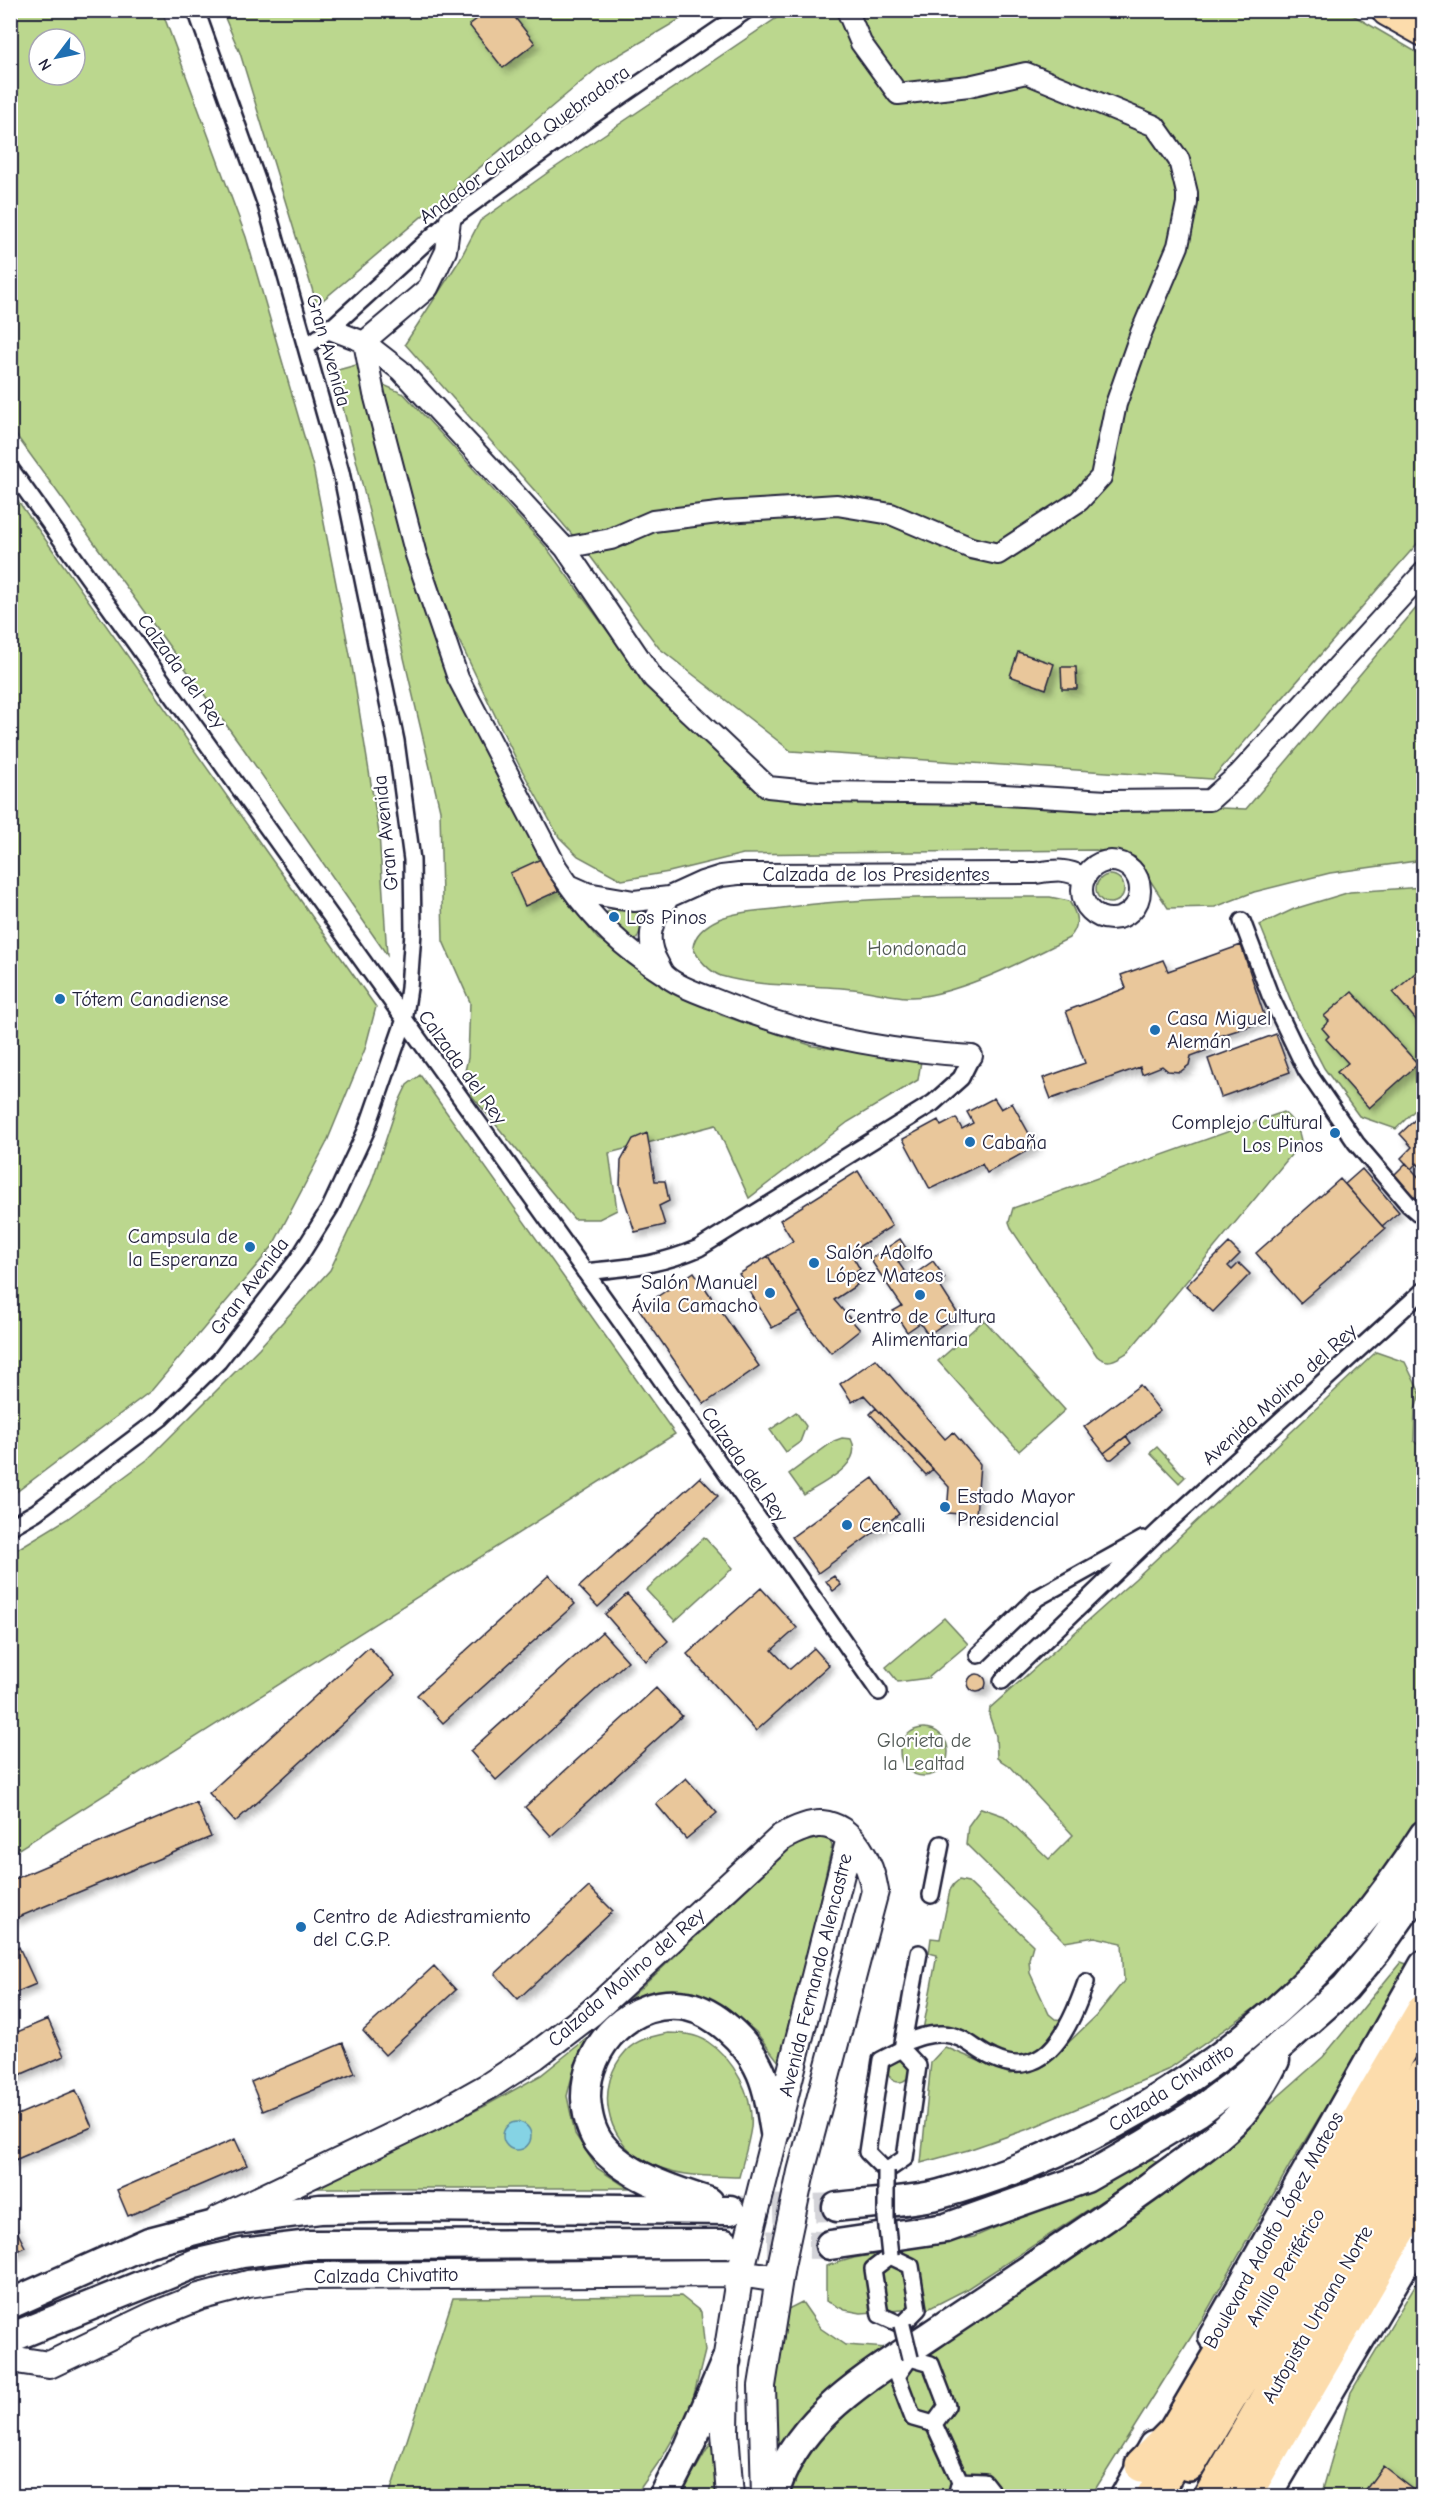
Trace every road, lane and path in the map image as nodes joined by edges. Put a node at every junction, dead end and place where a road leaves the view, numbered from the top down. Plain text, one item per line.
1 (196, 10) edge
2 (747, 10) edge
3 (847, 10) edge
4 (1388, 10) edge
5 (1424, 30) edge
6 (450, 220) junction
7 (330, 330) junction
8 (364, 342) junction
9 (308, 346) junction
10 (10, 468) edge
11 (565, 548) junction
12 (1424, 572) edge
13 (1085, 878) dead end
14 (568, 885) junction
15 (669, 897) junction
16 (1242, 921) dead end
17 (664, 975) junction
18 (404, 1022) junction
19 (972, 1056) joint
20 (1424, 1218) edge
21 (585, 1272) junction
22 (1424, 1290) edge
23 (10, 1527) edge
24 (1161, 1529) junction
25 (978, 1654) dead end
26 (1002, 1681) dead end
27 (879, 1692) dead end
28 (1424, 1835) edge
29 (850, 1838) junction
30 (941, 1844) dead end
31 (1424, 1883) edge
32 (931, 1895) dead end
33 (920, 1953) dead end
34 (1424, 1965) edge
35 (1086, 1982) dead end
36 (1424, 2010) edge
37 (1424, 2042) edge
38 (1281, 2045) junction
39 (902, 2046) junction
40 (1424, 2075) edge
41 (775, 2132) junction
42 (1424, 2133) edge
43 (1424, 2153) edge
44 (886, 2171) junction
45 (1424, 2188) edge
46 (837, 2207) tunnel mouth
47 (1417, 2220) edge
48 (197, 2229) junction
49 (725, 2244) tunnel mouth
50 (830, 2245) tunnel mouth
51 (890, 2256) junction
52 (740, 2273) junction
53 (779, 2279) junction
54 (10, 2304) edge
55 (902, 2325) junction
56 (10, 2338) edge
57 (910, 2358) junction
58 (10, 2359) edge
59 (726, 2361) junction
60 (934, 2424) junction
61 (1142, 2465) junction
62 (960, 2481) junction
63 (664, 2496) edge
64 (730, 2496) edge
65 (765, 2496) edge
66 (774, 2496) edge
67 (956, 2496) edge
68 (995, 2496) edge
69 (1125, 2496) edge
70 (1153, 2496) edge
71 (1170, 2496) edge
72 (1211, 2496) edge
73 (1220, 2496) edge
74 (1244, 2496) edge
75 (1268, 2496) edge

1 - 9 street, Gran Avenida
2 - 6 street, Andador Calzada Quebradora
3 - 11 street
4 - 5 main road
6 - 7 street, Andador Calzada Quebradora
6 - 8 street
7 - 8 street
7 - 9 street, Andador Calzada Quebradora
8 - 11 street
8 - 14 street
9 - 18 street, Gran Avenida
10 - 18 street, Calzada del Rey
11 - 12 street
13 - 15 street, Calzada de los Presidentes
14 - 15 street, Calzada de los Presidentes
14 - 17 street
15 - 17 street
16 - 20 street
17 - 19 street
18 - 21 street, Calzada del Rey
18 - 23 street, Gran Avenida
19 - 21 street
21 - 27 street, Calzada del Rey
22 - 24 street, Avenida Molino del Rey
24 - 25 street, Avenida Molino del Rey
24 - 26 street, Avenida Molino del Rey
28 - 46 main road, Calzada Chivatito
29 - 41 street, Avenida Fernando Alencastre
29 - 48 street, Calzada Molino del Rey
29 - 53 street, Avenida Fernando Alencastre
30 - 32 street
31 - 38 main road, Calzada Chivatito
33 - 39 street
34 - 61 main road, Boulevard Adolfo López Mateos
35 - 39 street
36 - 61 highway
37 - 70 highway, Anillo Periférico
38 - 50 main road, Calzada Chivatito
38 - 66 main road
39 - 44 street
39 - 44 street
40 - 71 highway, Autopista Urbana Norte
41 - 48 main road
41 - 52 street, Avenida Fernando Alencastre
42 - 72 highway, Autopista Urbana Norte
43 - 73 highway
44 - 51 street, bridge
45 - 47 highway
47 - 74 highway
47 - 75 main road
48 - 54 main road
49 - 56 main road, Calzada Chivatito
51 - 55 street
51 - 55 street
52 - 53 street, Calzada Chivatito
52 - 58 street, Calzada Chivatito
52 - 59 street, Avenida Fernando Alencastre
53 - 65 street, Avenida Fernando Alencastre
55 - 57 street, bridge
57 - 60 street
57 - 60 street
59 - 63 main road
59 - 64 street, Avenida Fernando Alencastre
60 - 62 street
61 - 69 main road, Boulevard Adolfo López Mateos
62 - 67 street
62 - 68 street

